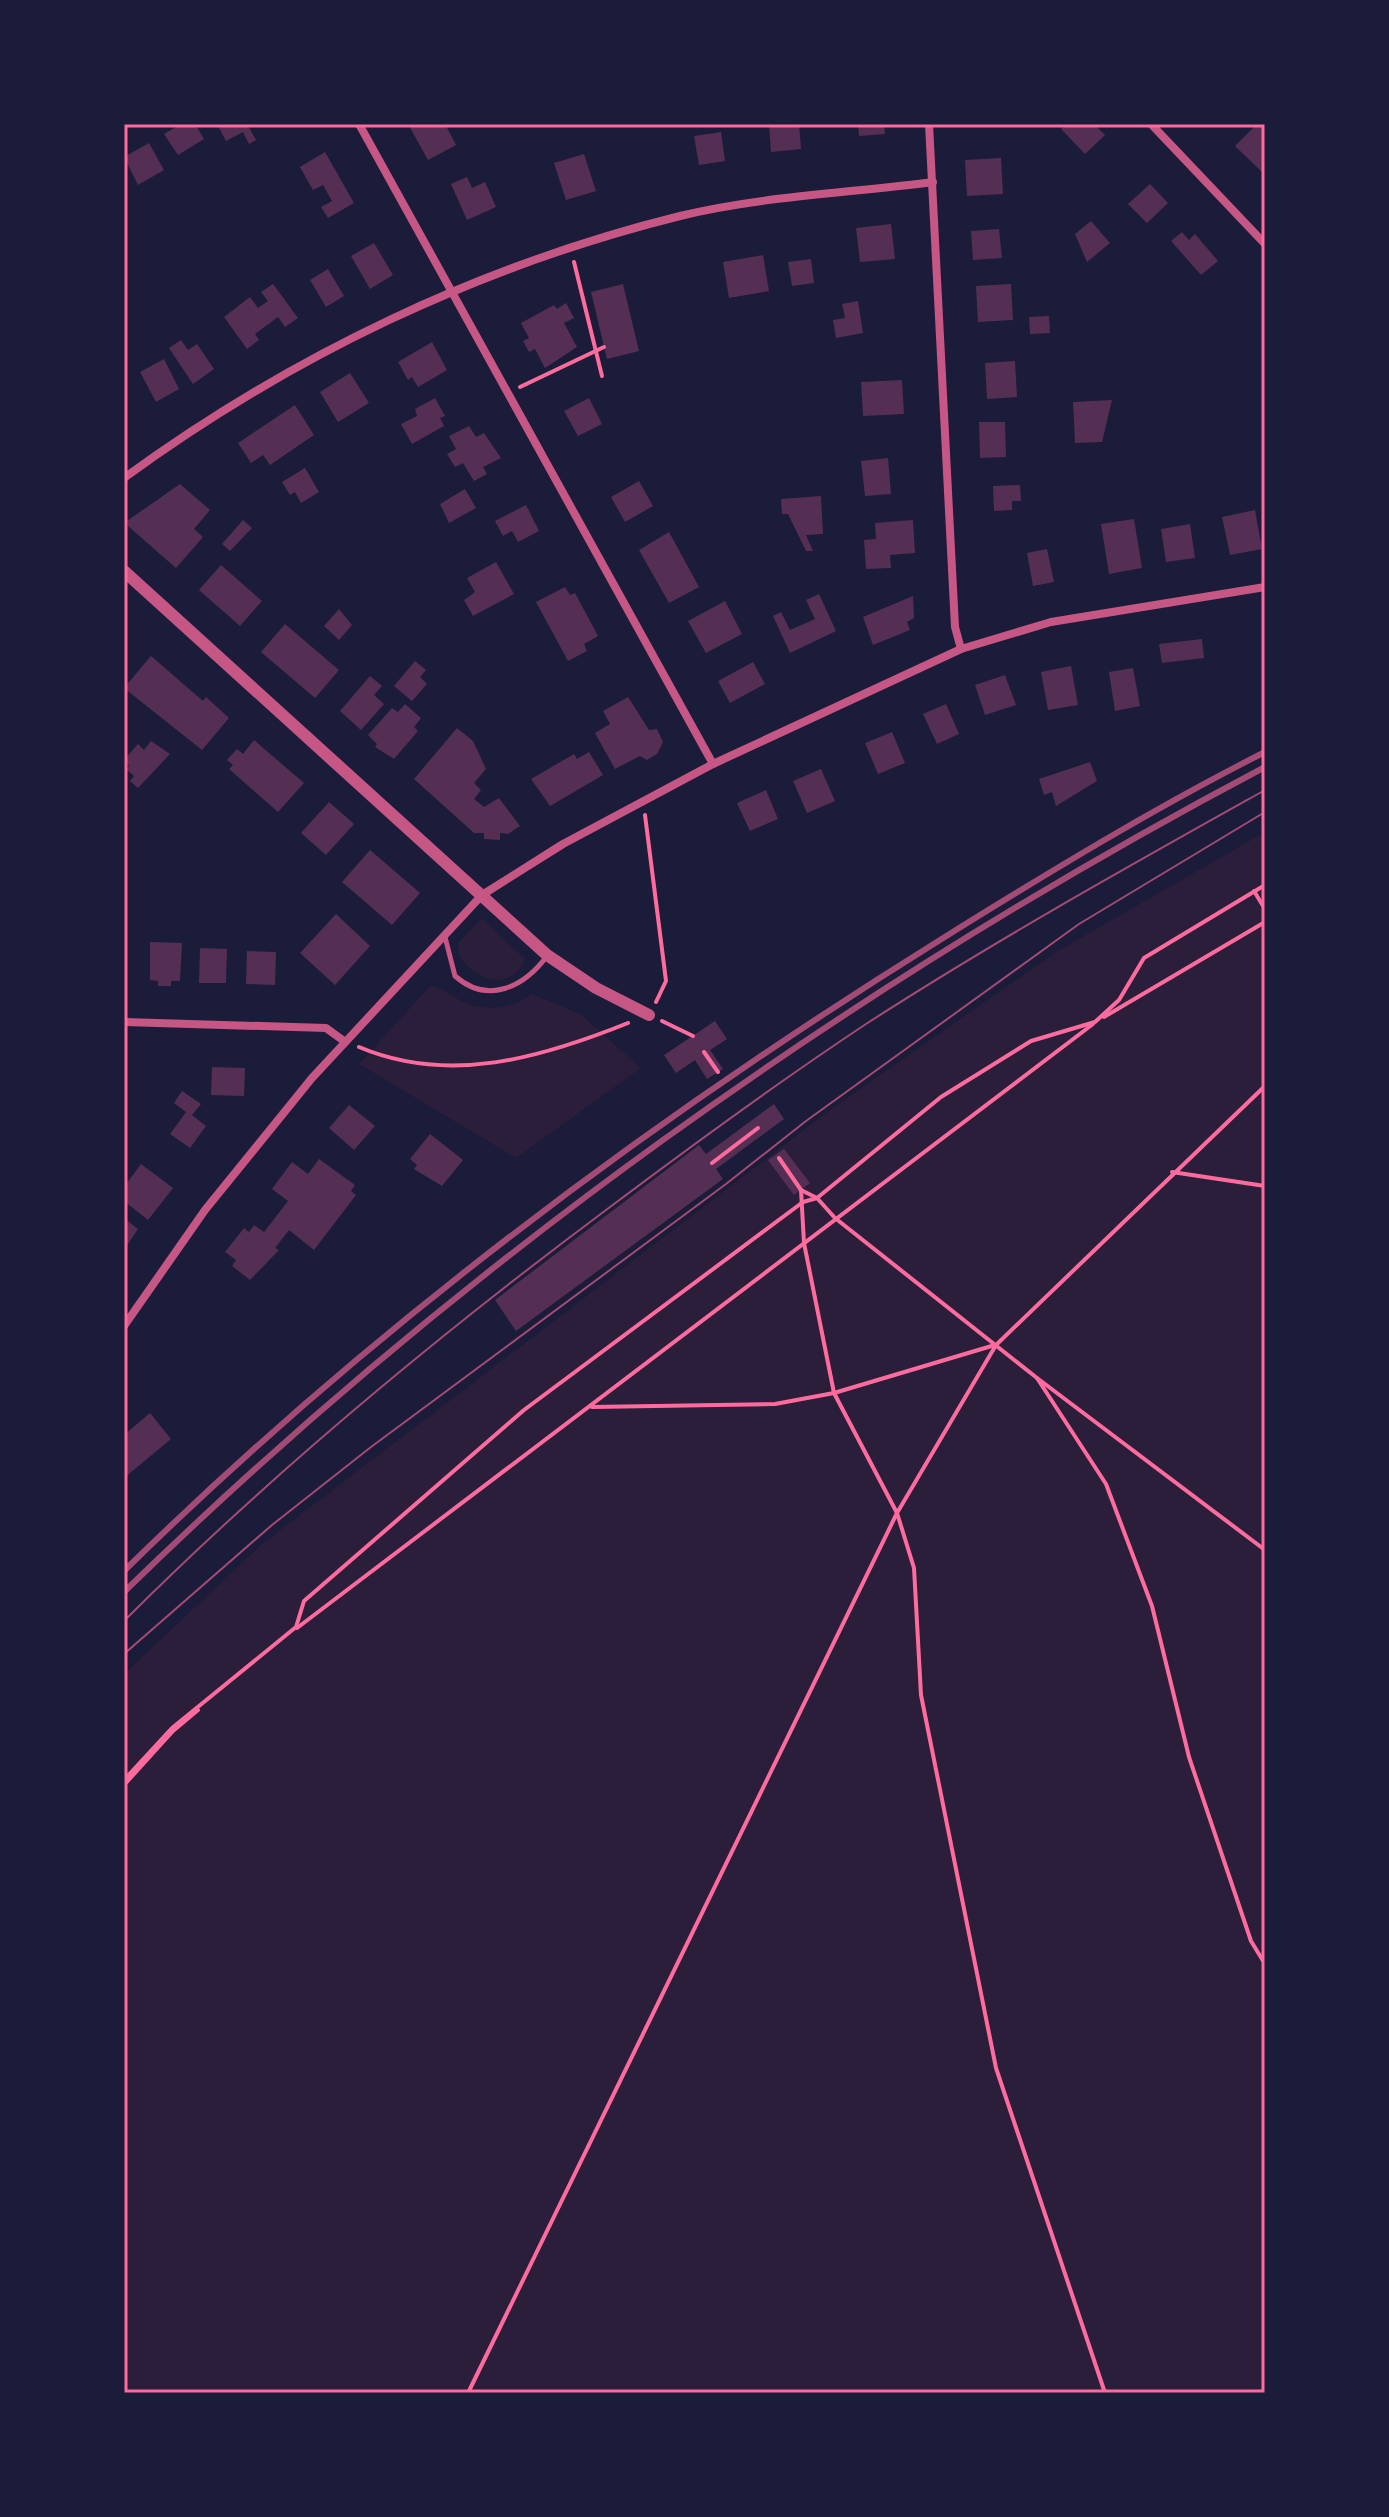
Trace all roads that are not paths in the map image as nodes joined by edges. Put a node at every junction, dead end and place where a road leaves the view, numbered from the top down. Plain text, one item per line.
1 (359, 124) edge
2 (929, 124) edge
3 (1151, 124) edge
4 (933, 182) junction
5 (1265, 244) edge
6 (450, 291) junction
7 (124, 478) edge
8 (124, 571) edge
9 (1265, 587) edge
10 (961, 649) junction
11 (713, 764) junction
12 (482, 895) junction
13 (444, 936) junction
14 (547, 955) junction
15 (649, 1015) road end
16 (124, 1022) edge
17 (344, 1041) junction
18 (124, 1326) edge

1 - 6 street
2 - 4 street
3 - 5 street
4 - 6 street
4 - 10 street
6 - 7 street
6 - 11 street
8 - 12 street
9 - 10 street
10 - 11 street
11 - 12 street
12 - 13 street
12 - 14 street
13 - 14 lane
13 - 17 street
14 - 15 street
16 - 17 street
17 - 18 street

